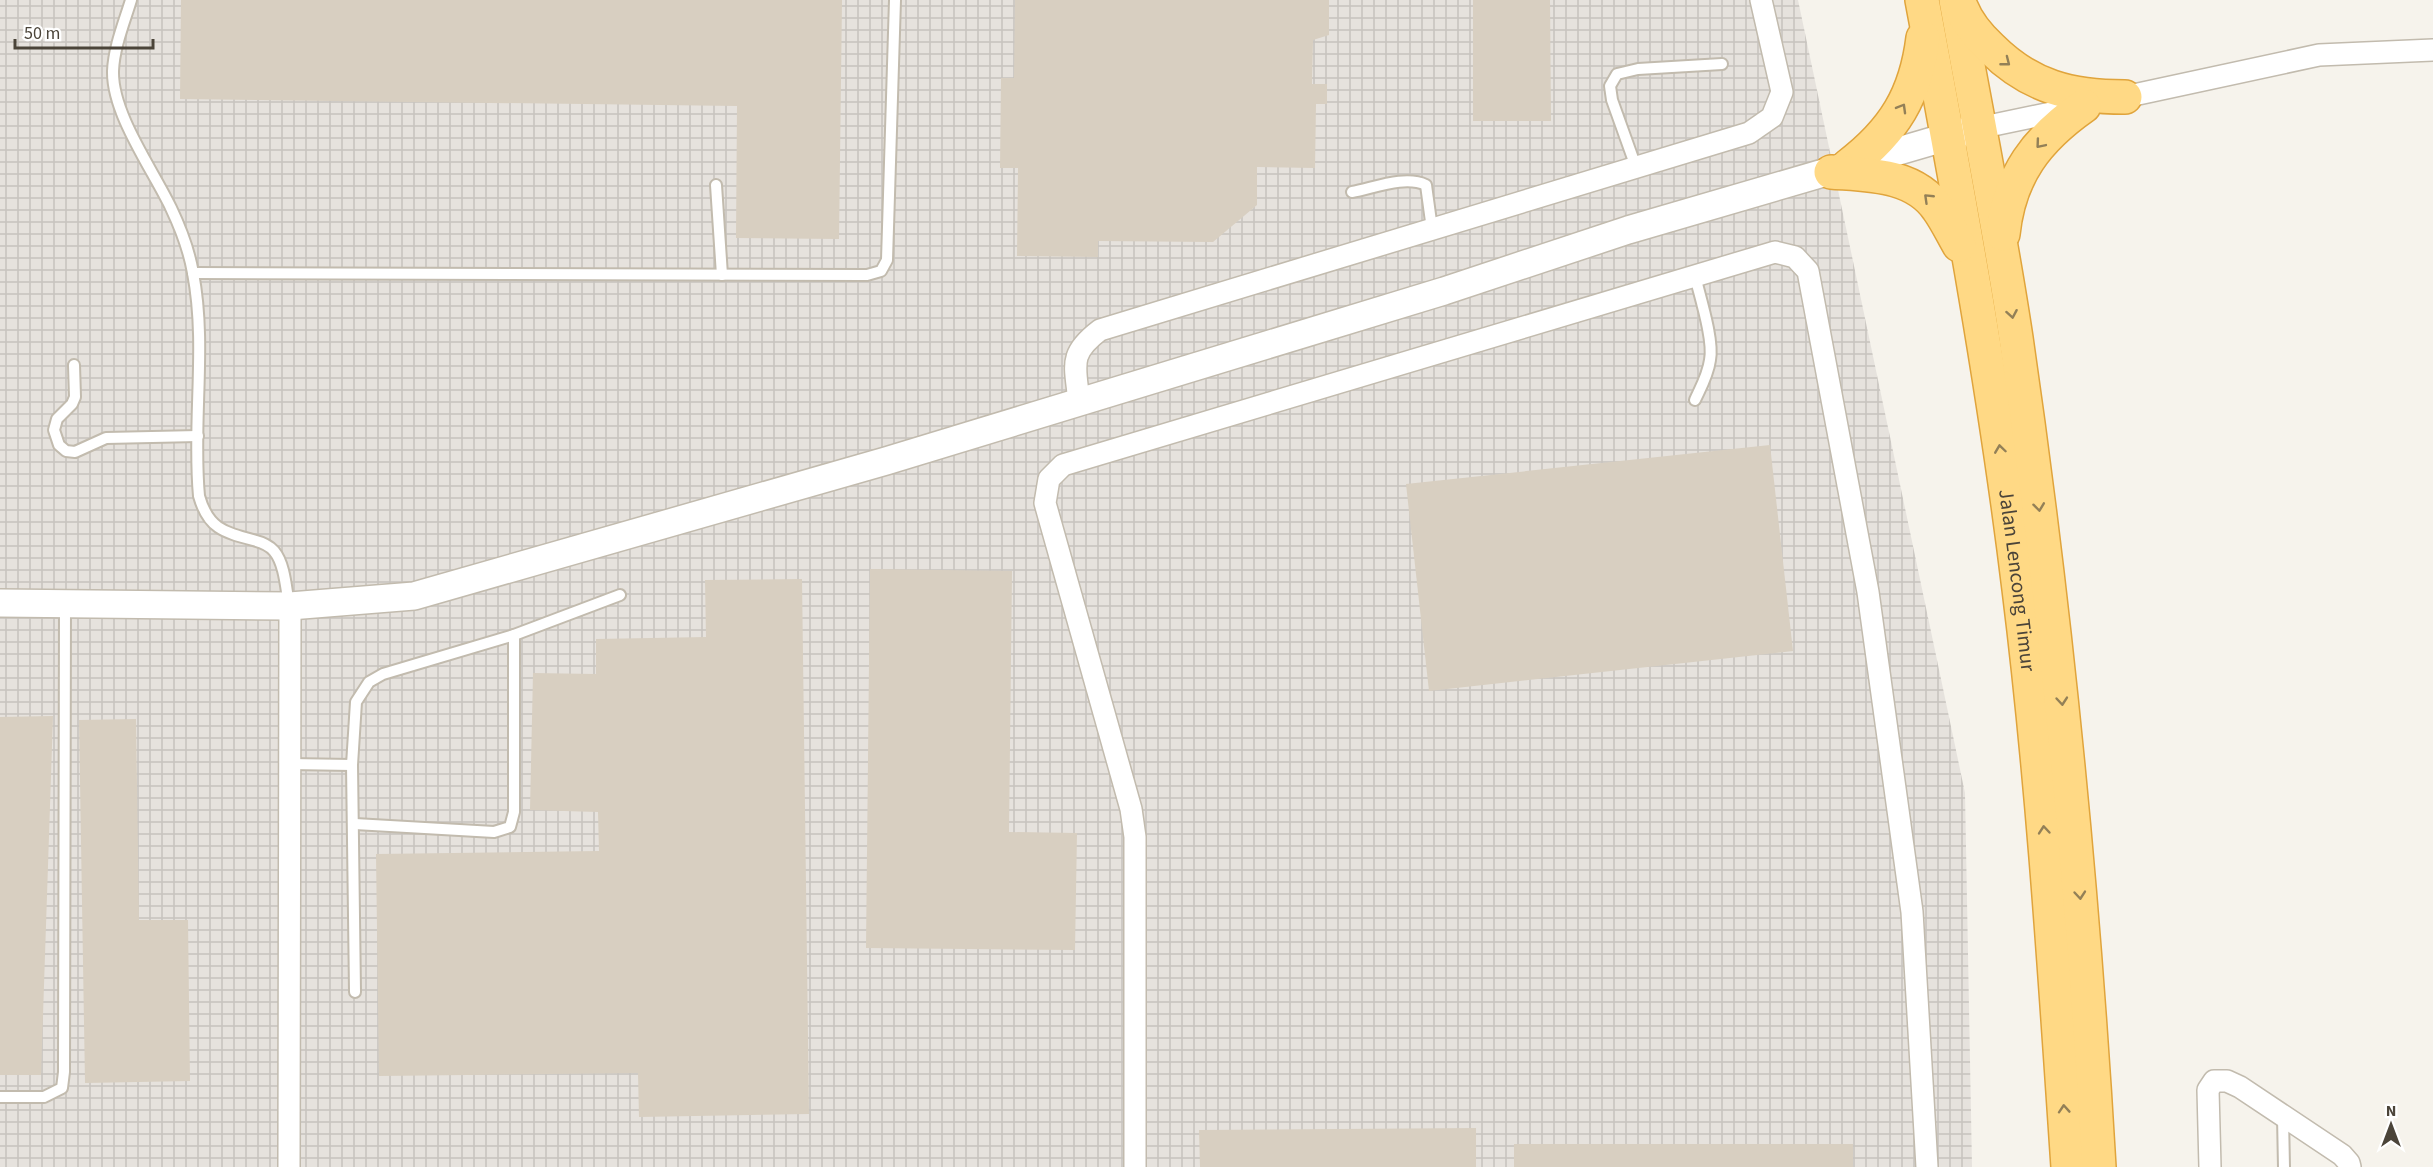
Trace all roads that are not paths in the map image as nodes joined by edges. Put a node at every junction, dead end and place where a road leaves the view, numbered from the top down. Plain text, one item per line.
1 (131, 0) edge
2 (895, 0) edge
3 (1761, 0) edge
4 (1957, 0) edge
5 (1924, 10) edge
6 (2433, 50) edge
7 (1722, 64) dead end
8 (2125, 97) junction
9 (2084, 106) junction
10 (1963, 132) junction
11 (1636, 168) junction
12 (1840, 169) junction
13 (716, 185) dead end
14 (1352, 192) dead end
15 (1432, 229) junction
16 (2001, 256) junction
17 (1971, 265) junction
18 (193, 273) junction
19 (722, 275) junction
20 (1695, 276) junction
21 (74, 365) dead end
22 (1695, 400) dead end
23 (1079, 403) junction
24 (198, 436) junction
25 (620, 595) dead end
26 (0, 603) edge
27 (65, 604) junction
28 (290, 606) junction
29 (514, 635) junction
30 (290, 764) junction
31 (352, 765) junction
32 (354, 824) junction
33 (356, 992) dead end
34 (0, 1097) edge
35 (2283, 1117) junction
36 (289, 1167) edge
37 (1135, 1167) edge
38 (1927, 1167) edge
39 (2068, 1167) edge
40 (2099, 1167) edge
41 (2210, 1167) edge
42 (2284, 1167) edge
43 (2350, 1167) edge

1 - 18 lane
2 - 19 lane
3 - 11 street
4 -> 8 highway
4 - 10 highway, Jalan Lencong Timur
5 - 10 highway, Jalan Lencong Timur
12 -> 5 highway
6 - 8 street
7 - 11 lane
8 - 9 street
9 - 10 street
9 -> 16 highway
10 - 12 street
10 - 16 highway, Jalan Lencong Timur
10 - 17 highway, Jalan Lencong Timur
11 - 15 street
17 -> 12 highway
12 - 23 street
13 - 19 lane
14 - 15 lane
15 - 23 street
16 -> 40 highway, Jalan Lencong Timur
39 -> 17 highway, Jalan Lencong Timur
18 - 19 lane
18 - 24 lane
20 - 22 lane
20 - 37 street
20 - 38 street
21 - 24 lane
23 - 28 street
24 - 28 lane
25 - 29 lane
26 - 27 street
27 - 28 street
27 - 34 lane
28 - 30 street
29 - 31 lane
29 - 32 lane
30 - 31 lane
30 - 36 street
31 - 32 lane
32 - 33 lane
35 - 41 street
35 - 42 lane
35 - 43 street

